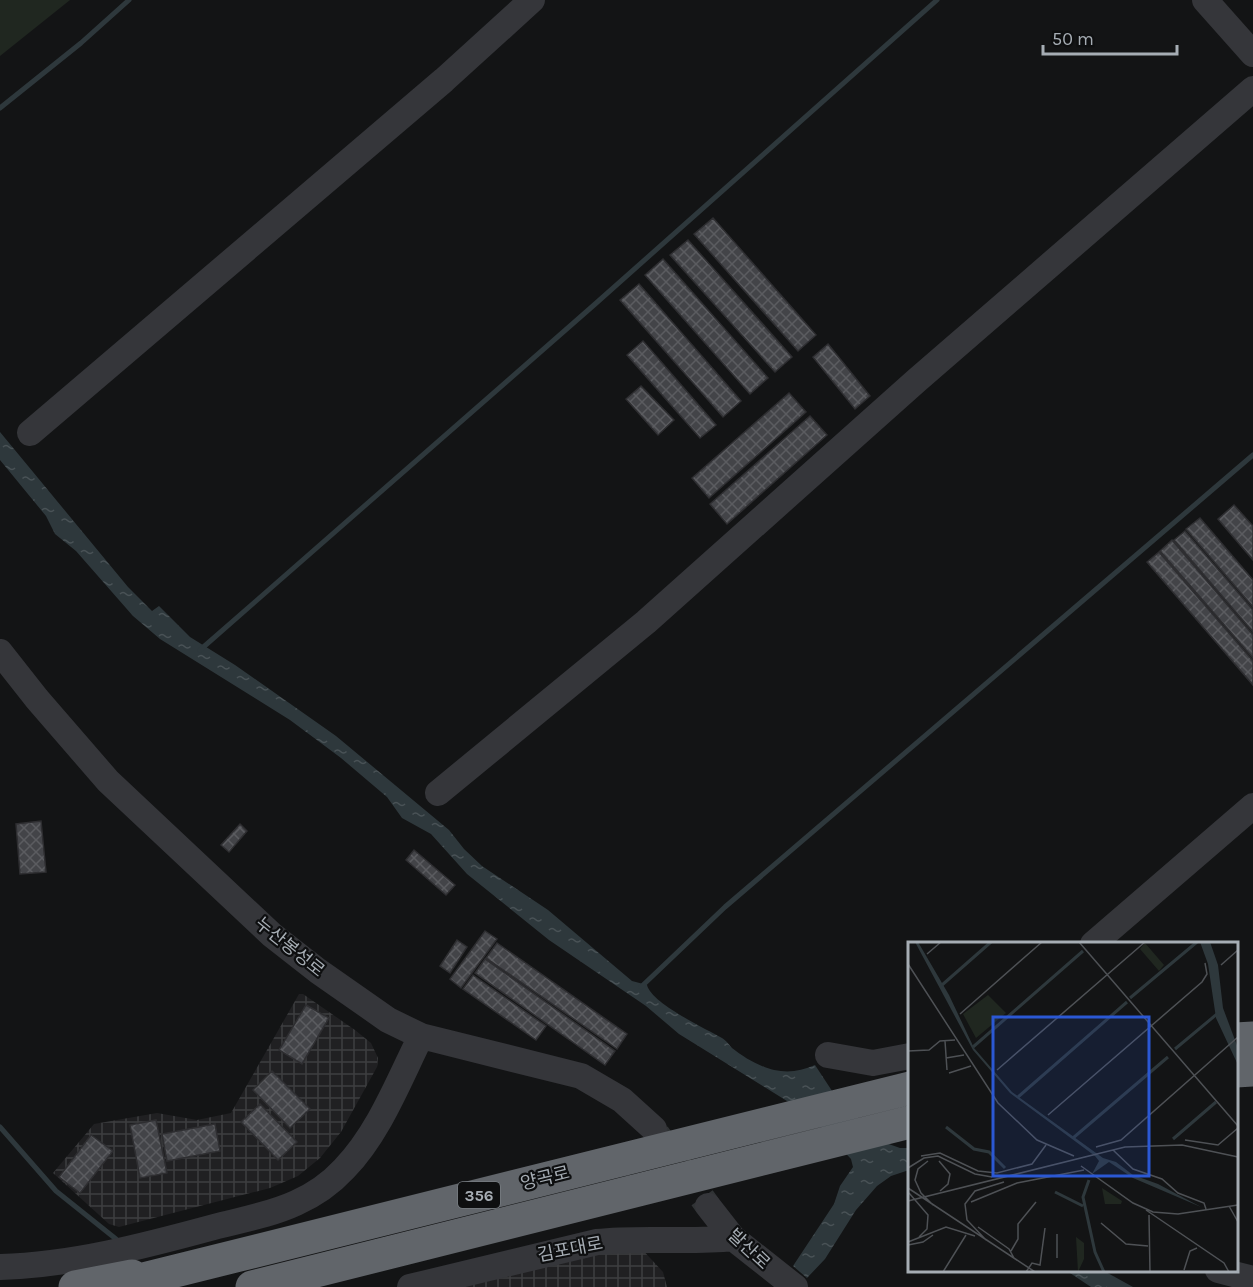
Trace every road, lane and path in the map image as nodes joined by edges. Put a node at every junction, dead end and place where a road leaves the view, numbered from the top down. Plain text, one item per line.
1 (532, 0) edge
2 (1205, 0) edge
3 (1253, 54) edge
4 (1253, 89) edge
5 (30, 433) dead end
6 (0, 652) edge
7 (438, 793) dead end
8 (1253, 806) edge
9 (1096, 942) edge
10 (421, 1036) junction
11 (1253, 1038) edge
12 (1238, 1039) edge
13 (828, 1055) dead end
14 (908, 1056) edge
15 (1253, 1070) edge
16 (1238, 1071) edge
17 (908, 1088) edge
18 (908, 1122) edge
19 (654, 1129) tunnel mouth
20 (708, 1206) tunnel mouth
21 (733, 1238) junction
22 (214, 1262) junction
23 (0, 1267) edge
24 (1226, 1272) edge
25 (1253, 1279) edge
26 (75, 1287) edge
27 (111, 1287) edge
28 (252, 1287) edge
29 (410, 1287) edge
30 (795, 1287) edge

1 - 5 street
2 - 3 street
4 - 7 street
6 - 10 street, 누산봉성로
8 - 9 street
10 - 19 street, 누산봉성로
10 - 23 street
11 - 12 highway
13 - 14 street
15 - 16 highway
17 - 22 highway, 양곡로 / 356
18 - 28 highway, 양곡로 / 356
20 - 21 street, 발산로
21 - 29 street, 김포대로
21 - 30 street, 발산로
22 - 26 highway
22 - 27 highway, 양곡로 / 356
24 - 25 street

